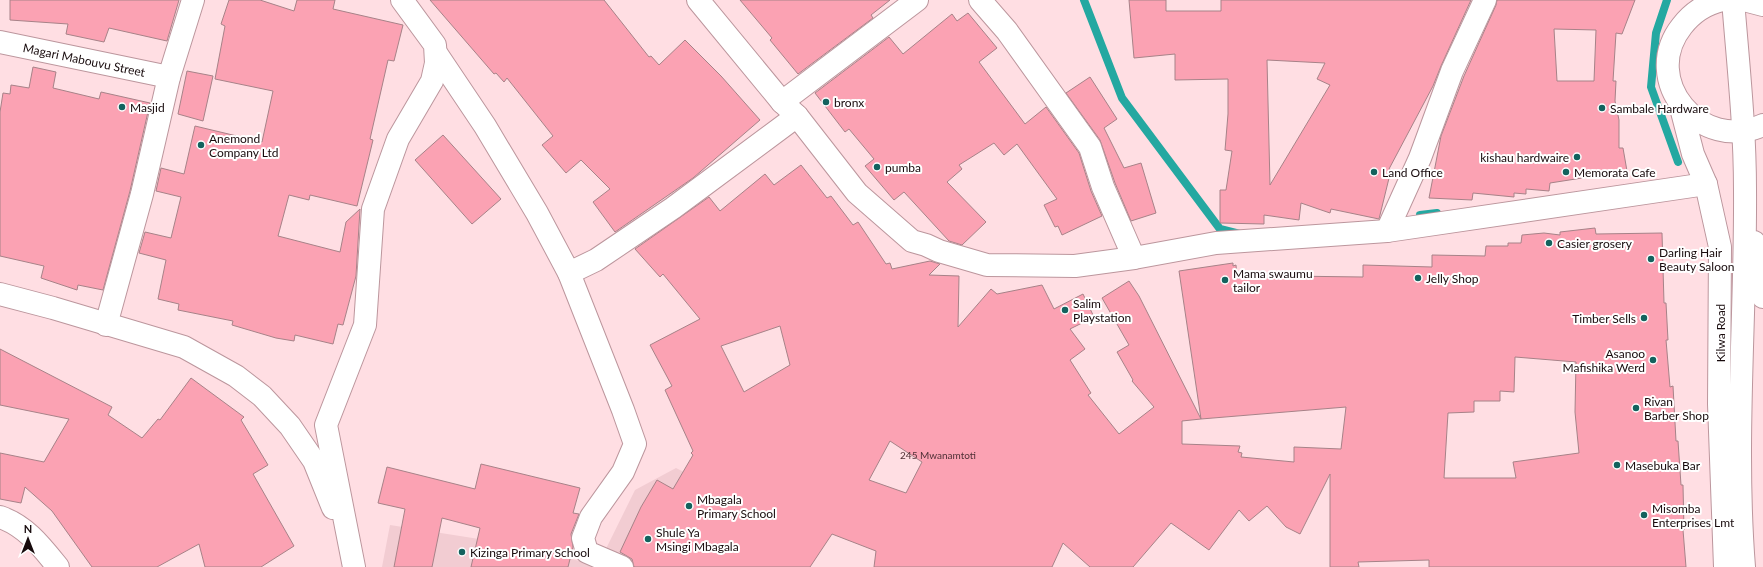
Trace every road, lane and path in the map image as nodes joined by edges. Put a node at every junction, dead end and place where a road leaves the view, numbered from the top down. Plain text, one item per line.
1 (193, 0) edge
2 (402, 0) edge
3 (698, 0) edge
4 (917, 0) edge
5 (980, 0) edge
6 (1485, 0) edge
7 (1683, 0) edge
8 (1722, 0) edge
9 (1733, 0) edge
10 (1744, 0) edge
11 (1763, 5) edge
12 (1675, 35) junction
13 (0, 42) edge
14 (436, 53) junction
15 (169, 76) junction
16 (1680, 104) junction
17 (790, 109) junction
18 (1753, 128) edge
19 (1706, 184) junction
20 (1745, 190) junction
21 (1387, 231) junction
22 (1134, 258) junction
23 (569, 274) junction
24 (0, 294) edge
25 (1763, 297) edge
26 (106, 324) junction
27 (0, 517) edge
28 (354, 566) edge
29 (58, 567) edge
30 (622, 567) edge
31 (1725, 567) edge
32 (1744, 567) edge

1 - 15 main road
2 - 14 main road
3 - 17 main road
4 - 17 main road
5 - 22 main road
6 - 21 main road
7 - 12 main road
8 - 12 main road
9 - 18 main road
10 - 11 main road
12 - 16 main road
13 - 15 main road, Magari Mabouvu Street
14 - 23 main road
14 - 28 main road
15 - 26 main road
16 - 18 main road
16 - 19 main road, Kilwa Road
17 - 22 main road
17 - 23 main road
18 - 20 main road
19 - 21 main road
19 - 31 main road, Kilwa Road
20 - 25 main road
20 - 32 main road
21 - 22 main road
23 - 30 main road
24 - 26 main road
26 - 28 main road
27 - 29 main road

